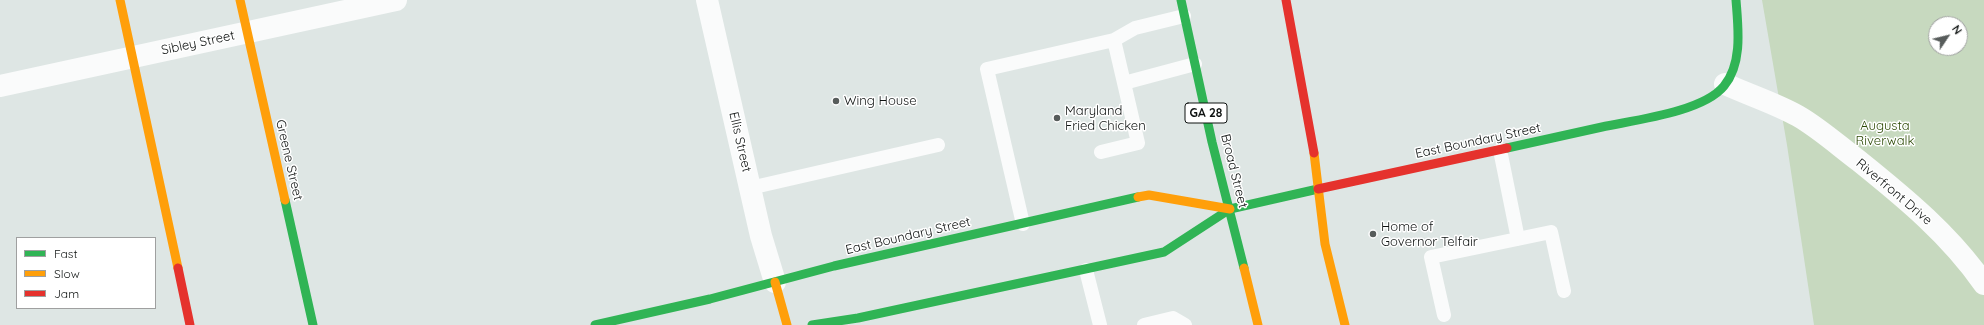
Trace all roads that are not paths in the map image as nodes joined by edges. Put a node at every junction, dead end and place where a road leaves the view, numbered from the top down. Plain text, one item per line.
1 (120, 0) edge
2 (240, 0) edge
3 (396, 0) edge
4 (708, 0) edge
5 (1181, 0) edge
6 (1286, 0) edge
7 (1736, 0) edge
8 (1184, 16) junction
9 (248, 33) junction
10 (1114, 40) junction
11 (133, 57) junction
12 (1195, 64) junction
13 (1124, 83) junction
14 (1725, 84) junction
15 (0, 86) edge
16 (938, 145) dead end
17 (1500, 150) junction
18 (1101, 152) dead end
19 (750, 188) junction
20 (1318, 189) junction
21 (1230, 209) junction
22 (1023, 224) junction
23 (1518, 239) junction
24 (1086, 270) junction
25 (775, 282) junction
26 (1984, 284) edge
27 (1564, 290) dead end
28 (1444, 315) dead end
29 (190, 325) edge
30 (313, 325) edge
31 (595, 325) edge
32 (787, 325) edge
33 (812, 325) edge
34 (1100, 325) edge
35 (1144, 325) edge
36 (1185, 325) edge
37 (1258, 325) edge
38 (1345, 325) edge

1 - 11 main road
2 - 9 main road, Greene Street
3 - 9 street, Sibley Street
4 - 19 street, Ellis Street
5 - 8 main road, Broad Street / GA 28
6 - 20 main road
7 - 14 main road
8 - 10 lane
8 - 12 main road, Broad Street / GA 28
9 - 11 street, Sibley Street
9 - 30 main road, Greene Street
10 - 13 lane
10 - 22 lane
11 - 15 street, Sibley Street
11 - 29 main road
12 - 13 lane
12 - 21 main road, Broad Street / GA 28
13 - 18 lane
14 - 17 main road, East Boundary Street
14 - 26 street, Riverfront Drive
16 - 19 lane
17 - 20 main road, East Boundary Street
17 - 23 lane
19 - 25 street, Ellis Street
20 - 21 main road, East Boundary Street
20 - 38 main road
21 - 22 main road, East Boundary Street
21 - 24 main road, East Boundary Street
21 - 37 main road, Broad Street / GA 28
22 - 25 main road, East Boundary Street
23 - 27 lane
23 - 28 lane
24 - 33 main road, East Boundary Street
24 - 34 lane
25 - 31 main road, East Boundary Street
25 - 32 main road
35 - 36 lane

